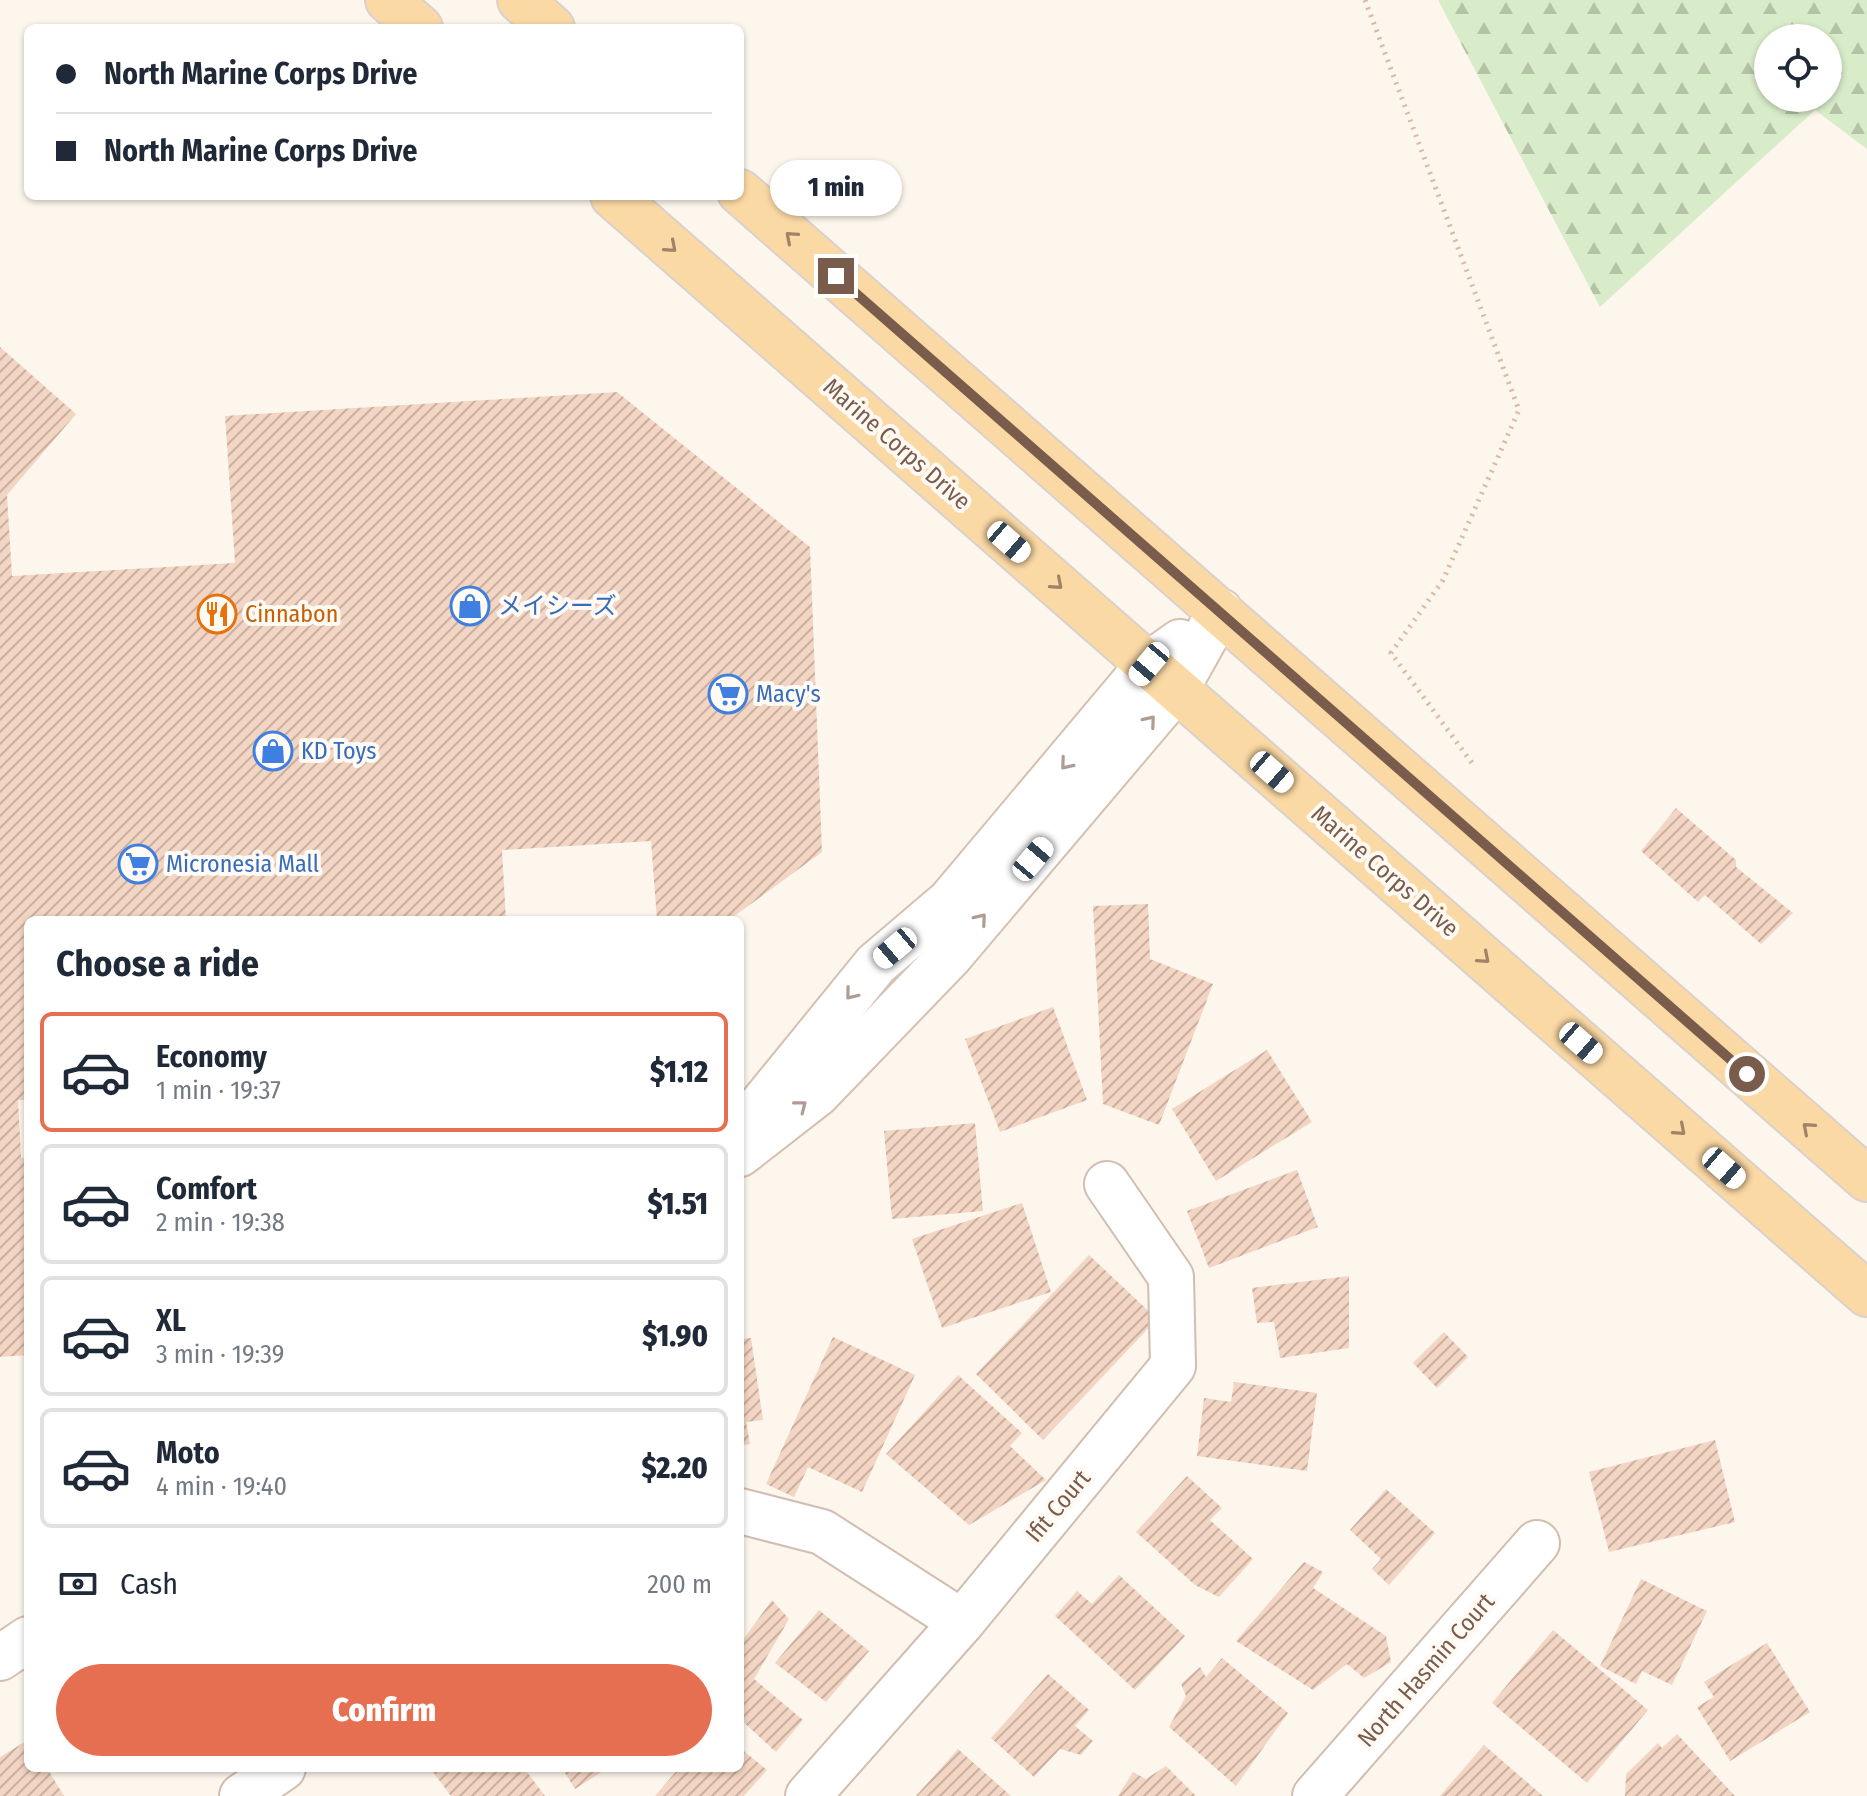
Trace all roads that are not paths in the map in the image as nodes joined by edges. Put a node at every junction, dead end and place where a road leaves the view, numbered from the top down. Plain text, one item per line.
1 (388, 0) edge
2 (520, 0) edge
3 (415, 24) edge
4 (547, 24) edge
5 (744, 195) edge
6 (618, 200) edge
7 (1220, 611) junction
8 (1163, 676) junction
9 (744, 1126) edge
10 (744, 1151) edge
11 (1867, 1179) edge
12 (1107, 1184) dead end
13 (1867, 1294) edge
14 (744, 1512) edge
15 (1537, 1543) dead end
16 (962, 1622) junction
17 (24, 1642) edge
18 (0, 1658) edge
19 (277, 1772) edge
20 (242, 1796) edge
21 (808, 1796) edge
22 (1315, 1796) edge

1 - 3 main road
2 - 4 main road
7 -> 5 main road
6 -> 8 main road, Marine Corps Drive
7 - 8 street
11 -> 7 main road
8 -> 9 street
10 -> 8 street
8 -> 13 main road, Marine Corps Drive
12 - 16 street, Ifit Court
14 - 16 street
15 - 22 street, North Hasmin Court
16 - 21 street, Ifit Court
17 - 18 street
19 - 20 street

